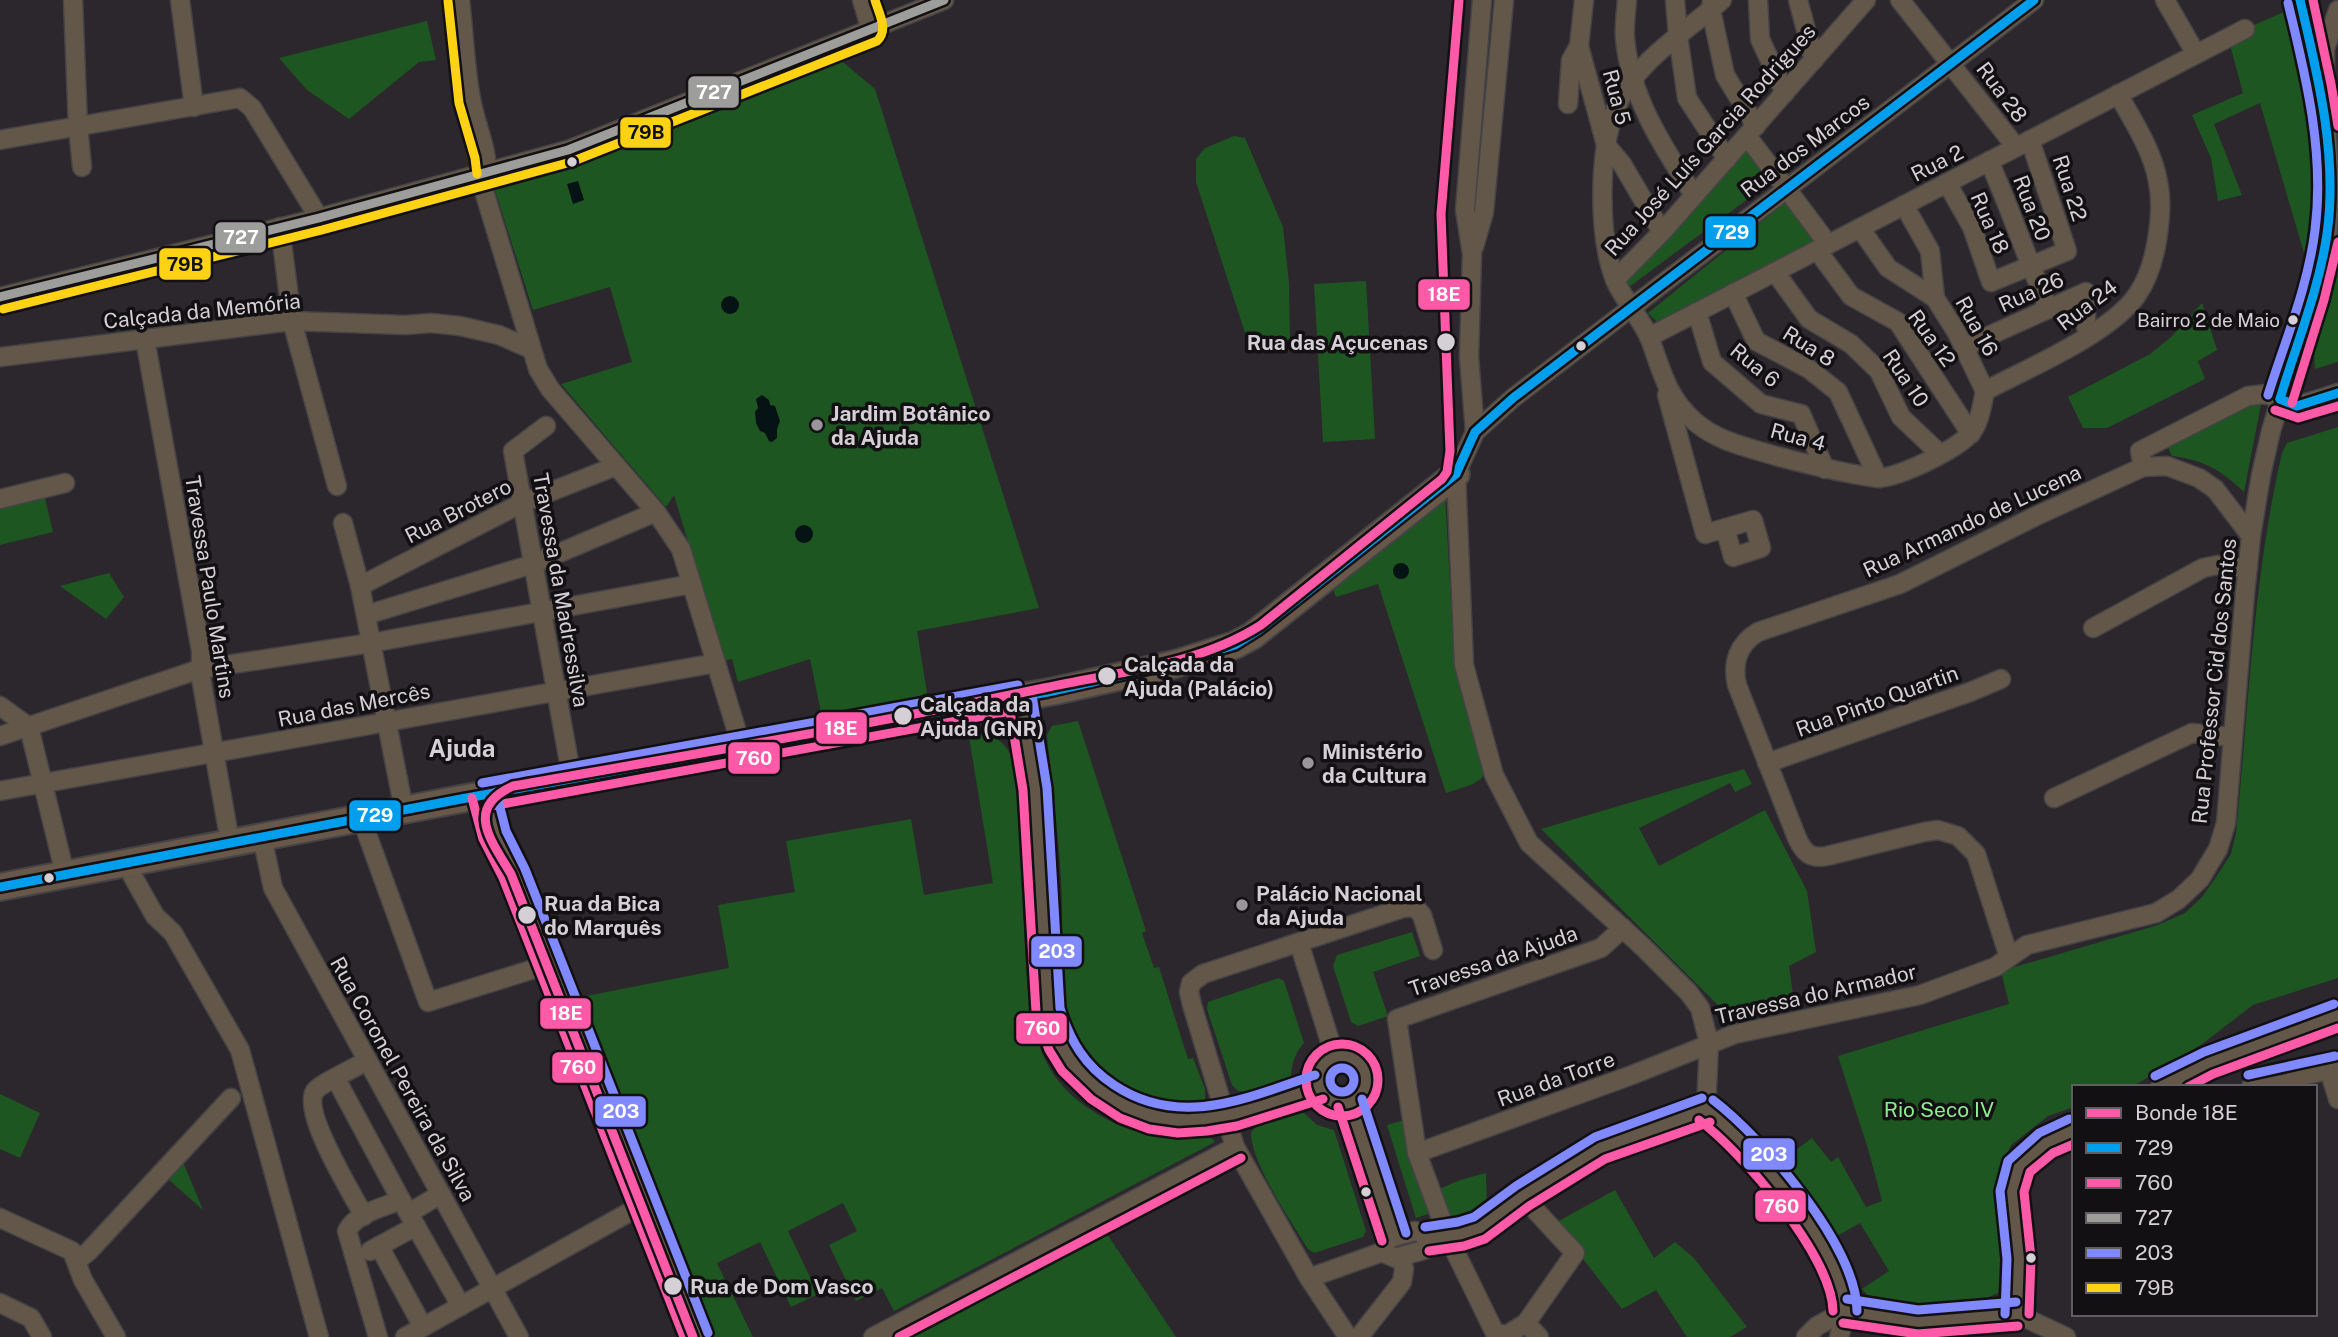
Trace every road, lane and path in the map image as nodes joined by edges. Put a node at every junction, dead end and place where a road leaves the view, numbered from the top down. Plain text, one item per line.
1 (74, 0) edge
2 (180, 0) edge
3 (460, 0) edge
4 (862, 0) edge
5 (944, 0) edge
6 (1482, 0) edge
7 (1504, 0) edge
8 (1584, 0) edge
9 (1627, 0) edge
10 (1675, 0) edge
11 (1758, 0) edge
12 (1798, 0) edge
13 (1866, 0) edge
14 (1900, 0) edge
15 (2034, 0) edge
16 (2165, 0) edge
17 (2300, 0) edge
18 (1715, 3) edge
19 (1850, 7) edge
20 (2338, 10) edge
21 (2245, 29) dead end
22 (871, 30) junction
23 (1678, 36) junction
24 (1579, 46) junction
25 (2196, 54) junction
26 (1814, 60) junction
27 (1952, 64) junction
28 (1632, 80) junction
29 (1785, 93) junction
30 (2118, 94) junction
31 (1568, 104) dead end
32 (2325, 104) junction
33 (194, 107) junction
34 (78, 127) junction
35 (1751, 131) junction
36 (0, 140) edge
37 (2023, 144) junction
38 (1606, 145) junction
39 (1727, 159) junction
40 (1989, 161) junction
41 (82, 167) dead end
42 (489, 173) junction
43 (1947, 183) junction
44 (1786, 189) junction
45 (1694, 195) junction
46 (1904, 205) junction
47 (319, 218) junction
48 (280, 228) junction
49 (1860, 228) junction
50 (1662, 232) junction
51 (1823, 247) junction
52 (1472, 254) junction
53 (2029, 267) junction
54 (1775, 272) junction
55 (1615, 280) junction
56 (1733, 293) junction
57 (0, 297) edge
58 (1935, 298) junction
59 (1631, 307) junction
60 (2049, 309) junction
61 (1697, 312) junction
62 (292, 321) junction
63 (2086, 327) dead end
64 (1649, 337) junction
65 (145, 339) junction
66 (1964, 347) junction
67 (531, 349) junction
68 (0, 357) edge
69 (1664, 382) junction
70 (1985, 391) junction
71 (2338, 393) edge
72 (2280, 399) junction
73 (546, 426) dead end
74 (1475, 432) junction
75 (1971, 434) junction
76 (1940, 454) junction
77 (616, 466) junction
78 (2143, 467) junction
79 (1825, 468) junction
80 (1456, 474) junction
81 (1878, 478) junction
82 (65, 483) dead end
83 (337, 486) dead end
84 (0, 499) edge
85 (523, 503) junction
86 (656, 512) junction
87 (343, 523) dead end
88 (1725, 528) dead end
89 (2251, 537) junction
90 (533, 564) junction
91 (2248, 568) junction
92 (692, 584) junction
93 (360, 586) junction
94 (542, 612) junction
95 (366, 615) junction
96 (2093, 628) dead end
97 (371, 643) junction
98 (716, 663) junction
99 (200, 669) junction
100 (2001, 679) dead end
101 (556, 691) junction
102 (1020, 697) junction
103 (2, 709) edge
104 (387, 722) junction
105 (29, 727) junction
106 (0, 736) edge
107 (2232, 737) junction
108 (742, 748) junction
109 (214, 754) junction
110 (1768, 763) junction
111 (572, 779) junction
112 (43, 784) junction
113 (0, 791) edge
114 (484, 795) junction
115 (2054, 798) dead end
116 (404, 810) junction
117 (363, 817) junction
118 (262, 837) junction
119 (230, 842) junction
120 (130, 863) junction
121 (65, 874) junction
122 (0, 887) edge
123 (1623, 928) junction
124 (1299, 943) junction
125 (1433, 950) dead end
126 (2008, 957) junction
127 (550, 964) junction
128 (2338, 1016) edge
129 (1709, 1043) junction
130 (1335, 1057) junction
131 (368, 1061) junction
132 (2208, 1063) junction
133 (2334, 1069) edge
134 (336, 1079) junction
135 (2164, 1085) edge
136 (2199, 1085) edge
137 (2260, 1085) edge
138 (1319, 1087) junction
139 (231, 1098) dead end
140 (2338, 1099) edge
141 (1350, 1103) junction
142 (1706, 1110) junction
143 (1226, 1116) junction
144 (2072, 1131) edge
145 (1235, 1147) junction
146 (1417, 1153) junction
147 (442, 1194) junction
148 (1522, 1196) junction
149 (644, 1204) junction
150 (409, 1213) junction
151 (364, 1216) junction
152 (0, 1218) edge
153 (1448, 1237) junction
154 (379, 1246) junction
155 (1393, 1248) junction
156 (357, 1259) junction
157 (77, 1261) junction
158 (1308, 1278) junction
159 (492, 1289) junction
160 (0, 1303) edge
161 (461, 1306) junction
162 (1845, 1311) junction
163 (2017, 1314) junction
164 (1526, 1323) junction
165 (423, 1327) junction
166 (43, 1337) edge
167 (116, 1337) edge
168 (319, 1337) edge
169 (379, 1337) edge
170 (405, 1337) edge
171 (519, 1337) edge
172 (697, 1337) edge
173 (873, 1337) edge
174 (1348, 1337) edge
175 (1359, 1337) edge
176 (1539, 1337) edge
177 (1806, 1337) edge
178 (1839, 1337) edge
179 (2065, 1337) edge

1 - 34 street
2 - 33 street
3 - 42 street
4 - 22 street
5 - 22 street
6 - 52 street
7 - 52 street
8 - 24 street, Rua 5
9 - 28 street
10 - 23 street
11 - 29 street
12 - 26 street
13 - 19 street, Rua José Luís Garcia Rodrigues
14 - 27 street, Rua 28
15 - 27 street, Rua dos Marcos
16 - 25 street
17 - 32 street, Rua Professor Cid dos Santos
18 - 23 street
18 - 35 street, Rua 12
19 - 26 street, Rua José Luís Garcia Rodrigues
20 - 32 street, Rua Professor Cid dos Santos
21 - 25 street, Rua 2
22 - 42 street
23 - 28 street
23 - 39 street
24 - 31 street
24 - 38 street, Rua 5
25 - 30 street, Rua 2
26 - 29 street, Rua José Luís Garcia Rodrigues
27 - 37 street, Rua 28
27 - 44 street, Rua dos Marcos
28 - 38 street
28 - 45 street
29 - 35 street, Rua José Luís Garcia Rodrigues
30 - 37 street, Rua 2
30 - 70 street, Rua 24
32 - 72 street, Rua Professor Cid dos Santos
33 - 34 street
33 - 47 street
34 - 36 street
34 - 41 street
35 - 39 street, Rua José Luís Garcia Rodrigues
35 - 44 street, Rua 12
37 - 40 street, Rua 2
37 - 53 street, Rua 22
38 - 50 street, Rua 5
38 - 55 street, Rua 4
39 - 45 street, Rua José Luís Garcia Rodrigues
40 - 43 street, Rua 2
40 - 53 street, Rua 20
42 - 47 street
42 - 67 street
43 - 46 street, Rua 2
43 - 53 street, Rua 18
44 - 51 street, Rua 12
44 - 59 street, Rua dos Marcos
45 - 50 street, Rua José Luís Garcia Rodrigues
46 - 49 street, Rua 2
46 - 58 street, Rua 16
47 - 48 street
48 - 57 street
48 - 62 street
49 - 51 street, Rua 2
49 - 58 street
50 - 55 street, Rua José Luís Garcia Rodrigues
51 - 54 street, Rua 2
51 - 75 street, Rua 12
52 - 74 street
53 - 60 street, Rua 20
54 - 56 street, Rua 2
54 - 76 street, Rua 10
55 - 59 street, Rua 4
56 - 61 street, Rua 2
56 - 81 street, Rua 8
58 - 66 street, Rua 16
59 - 64 street, Rua 4
59 - 74 street, Rua dos Marcos
60 - 63 street, Rua 26
60 - 66 street, Rua 26
61 - 64 street, Rua 2
61 - 79 street, Rua 6
62 - 65 street, Calçada da Memória
62 - 67 street, Calçada da Memória
62 - 83 street
64 - 69 street, Rua 4
65 - 68 street, Calçada da Memória
65 - 99 street, Travessa Paulo Martins
66 - 70 street, Rua 16
67 - 77 street
69 - 79 street, Rua 4
69 - 88 street
70 - 75 street
71 - 72 street
72 - 78 street
72 - 89 street, Rua Professor Cid dos Santos
73 - 85 street, Travessa da Madressilva
74 - 80 street, Rua dos Marcos
75 - 76 street, Rua 4
76 - 81 street, Rua 4
77 - 85 street, Rua Brotero
77 - 86 street
78 - 89 street, Rua Armando de Lucena
78 - 110 street, Rua Armando de Lucena
79 - 81 street, Rua 4
80 - 102 street
80 - 123 street
82 - 84 street
85 - 90 street, Travessa da Madressilva
85 - 93 street, Rua Brotero
86 - 90 street
86 - 92 street
87 - 93 street
89 - 91 street, Rua Professor Cid dos Santos
90 - 94 street, Travessa da Madressilva
90 - 95 street
91 - 96 street
91 - 107 street, Rua Professor Cid dos Santos
92 - 94 street
92 - 98 street
93 - 95 street
94 - 97 street
94 - 101 street, Travessa da Madressilva
95 - 97 street
97 - 99 street
97 - 104 street
98 - 101 street, Rua das Mercês
98 - 108 street
99 - 105 street
99 - 109 street, Travessa Paulo Martins
100 - 110 street, Rua Pinto Quartin
101 - 104 street, Rua das Mercês
101 - 111 street, Travessa da Madressilva
102 - 108 street
102 - 143 street
103 - 105 street
104 - 109 street, Rua das Mercês
104 - 116 street
105 - 106 street
105 - 112 street
107 - 115 street
107 - 126 street, Rua Professor Cid dos Santos
108 - 111 street
109 - 112 street, Rua das Mercês
109 - 119 street, Travessa Paulo Martins
110 - 126 street, Rua Armando de Lucena
111 - 114 street
112 - 113 street, Rua das Mercês
112 - 121 street
114 - 116 street
114 - 127 street
116 - 117 street
117 - 118 street
117 - 127 street
118 - 119 street
118 - 131 street, Rua Coronel Pereira da Silva
119 - 120 street
120 - 121 street
120 - 168 street
121 - 122 street
123 - 129 street
123 - 146 street, Travessa da Ajuda
124 - 125 street
124 - 130 street
124 - 143 street
126 - 129 street, Travessa do Armador
127 - 149 street
128 - 132 street
129 - 142 street
129 - 146 street, Rua da Torre
130 - 138 street
130 - 141 street
131 - 134 street
131 - 147 street, Rua Coronel Pereira da Silva
132 - 135 street
132 - 136 street
133 - 137 street
133 - 140 street
134 - 150 street
134 - 151 street
138 - 141 street
138 - 143 street
139 - 157 street
141 - 155 street
142 - 148 street
142 - 162 street
143 - 145 street
144 - 163 street
145 - 158 street
145 - 173 street
146 - 153 street, Travessa da Ajuda
147 - 150 street
147 - 159 street, Rua Coronel Pereira da Silva
148 - 153 street
148 - 164 street
149 - 159 street
149 - 172 street
150 - 151 street
150 - 154 street
150 - 161 street
151 - 156 street
152 - 157 street
153 - 155 street
153 - 164 street, Travessa da Ajuda
154 - 156 street
154 - 165 street
155 - 158 street
155 - 175 street
156 - 169 street
157 - 167 street
158 - 174 street
159 - 161 street
159 - 171 street, Rua Coronel Pereira da Silva
160 - 166 street
161 - 165 street
162 - 163 street
162 - 177 street
162 - 178 street
163 - 179 street
164 - 176 street
165 - 170 street

